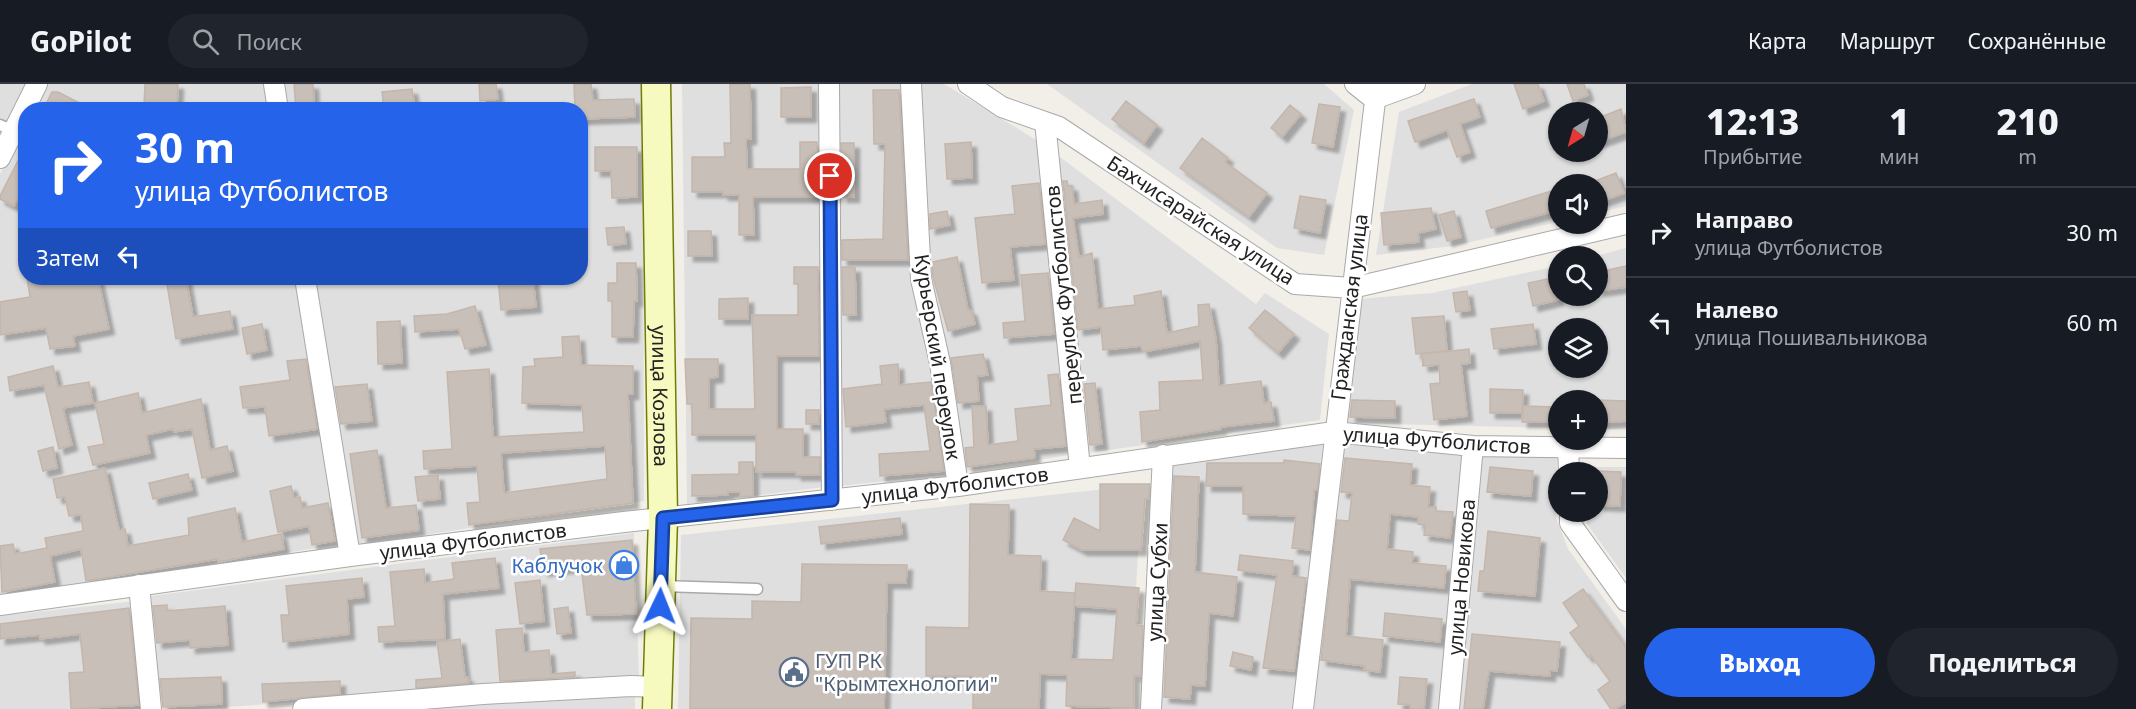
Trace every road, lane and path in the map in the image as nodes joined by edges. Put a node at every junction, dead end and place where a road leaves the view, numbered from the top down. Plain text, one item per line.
1 (37, 84) edge
2 (274, 84) edge
3 (656, 84) edge
4 (829, 84) edge
5 (911, 84) edge
6 (968, 84) edge
7 (1355, 84) edge
8 (1415, 84) edge
9 (1375, 92) edge
10 (25, 102) edge
11 (277, 102) edge
12 (18, 112) edge
13 (1045, 122) junction
14 (7, 128) edge
15 (0, 158) edge
16 (1626, 224) edge
17 (306, 285) edge
18 (1352, 288) junction
19 (1334, 432) junction
20 (1473, 446) junction
21 (1548, 447) edge
22 (1608, 448) edge
23 (1626, 448) edge
24 (1163, 455) junction
25 (1080, 468) junction
26 (958, 486) junction
27 (832, 500) junction
28 (663, 518) junction
29 (1570, 522) edge
30 (350, 556) junction
31 (139, 585) junction
32 (661, 586) junction
33 (757, 589) dead end
34 (1626, 602) edge
35 (0, 605) edge
36 (658, 698) edge
37 (151, 709) edge
38 (303, 709) edge
39 (1150, 709) edge
40 (1303, 709) edge
41 (1449, 709) edge

1 - 10 street
2 - 11 street
3 - 28 main road, улица Козлова
4 - 27 street
5 - 26 street, Курьерский переулок
6 - 13 street, Бахчисарайская улица
7 - 9 street
8 - 9 street
9 - 18 street, Гражданская улица
12 - 14 street
13 - 18 street, Бахчисарайская улица
13 - 25 street, переулок Футболистов
14 - 15 street
16 - 18 street, Бахчисарайская улица
17 - 30 street
18 - 19 street, Гражданская улица
19 - 20 street, улица Футболистов
19 - 24 street, улица Футболистов
19 - 40 street, Гражданская улица
20 - 21 street, улица Футболистов
20 - 41 street, улица Новикова
22 - 23 street, улица Футболистов
24 - 25 street, улица Футболистов
24 - 39 street, улица Субхи
25 - 26 street, улица Футболистов
26 - 27 street, улица Футболистов
27 - 28 street, улица Футболистов
28 - 30 street, улица Футболистов
28 - 32 main road, улица Козлова
29 - 34 street
30 - 31 street, улица Футболистов
31 - 35 street, улица Футболистов
31 - 37 street
32 - 33 lane
32 - 36 main road, улица Козлова
36 - 38 street

